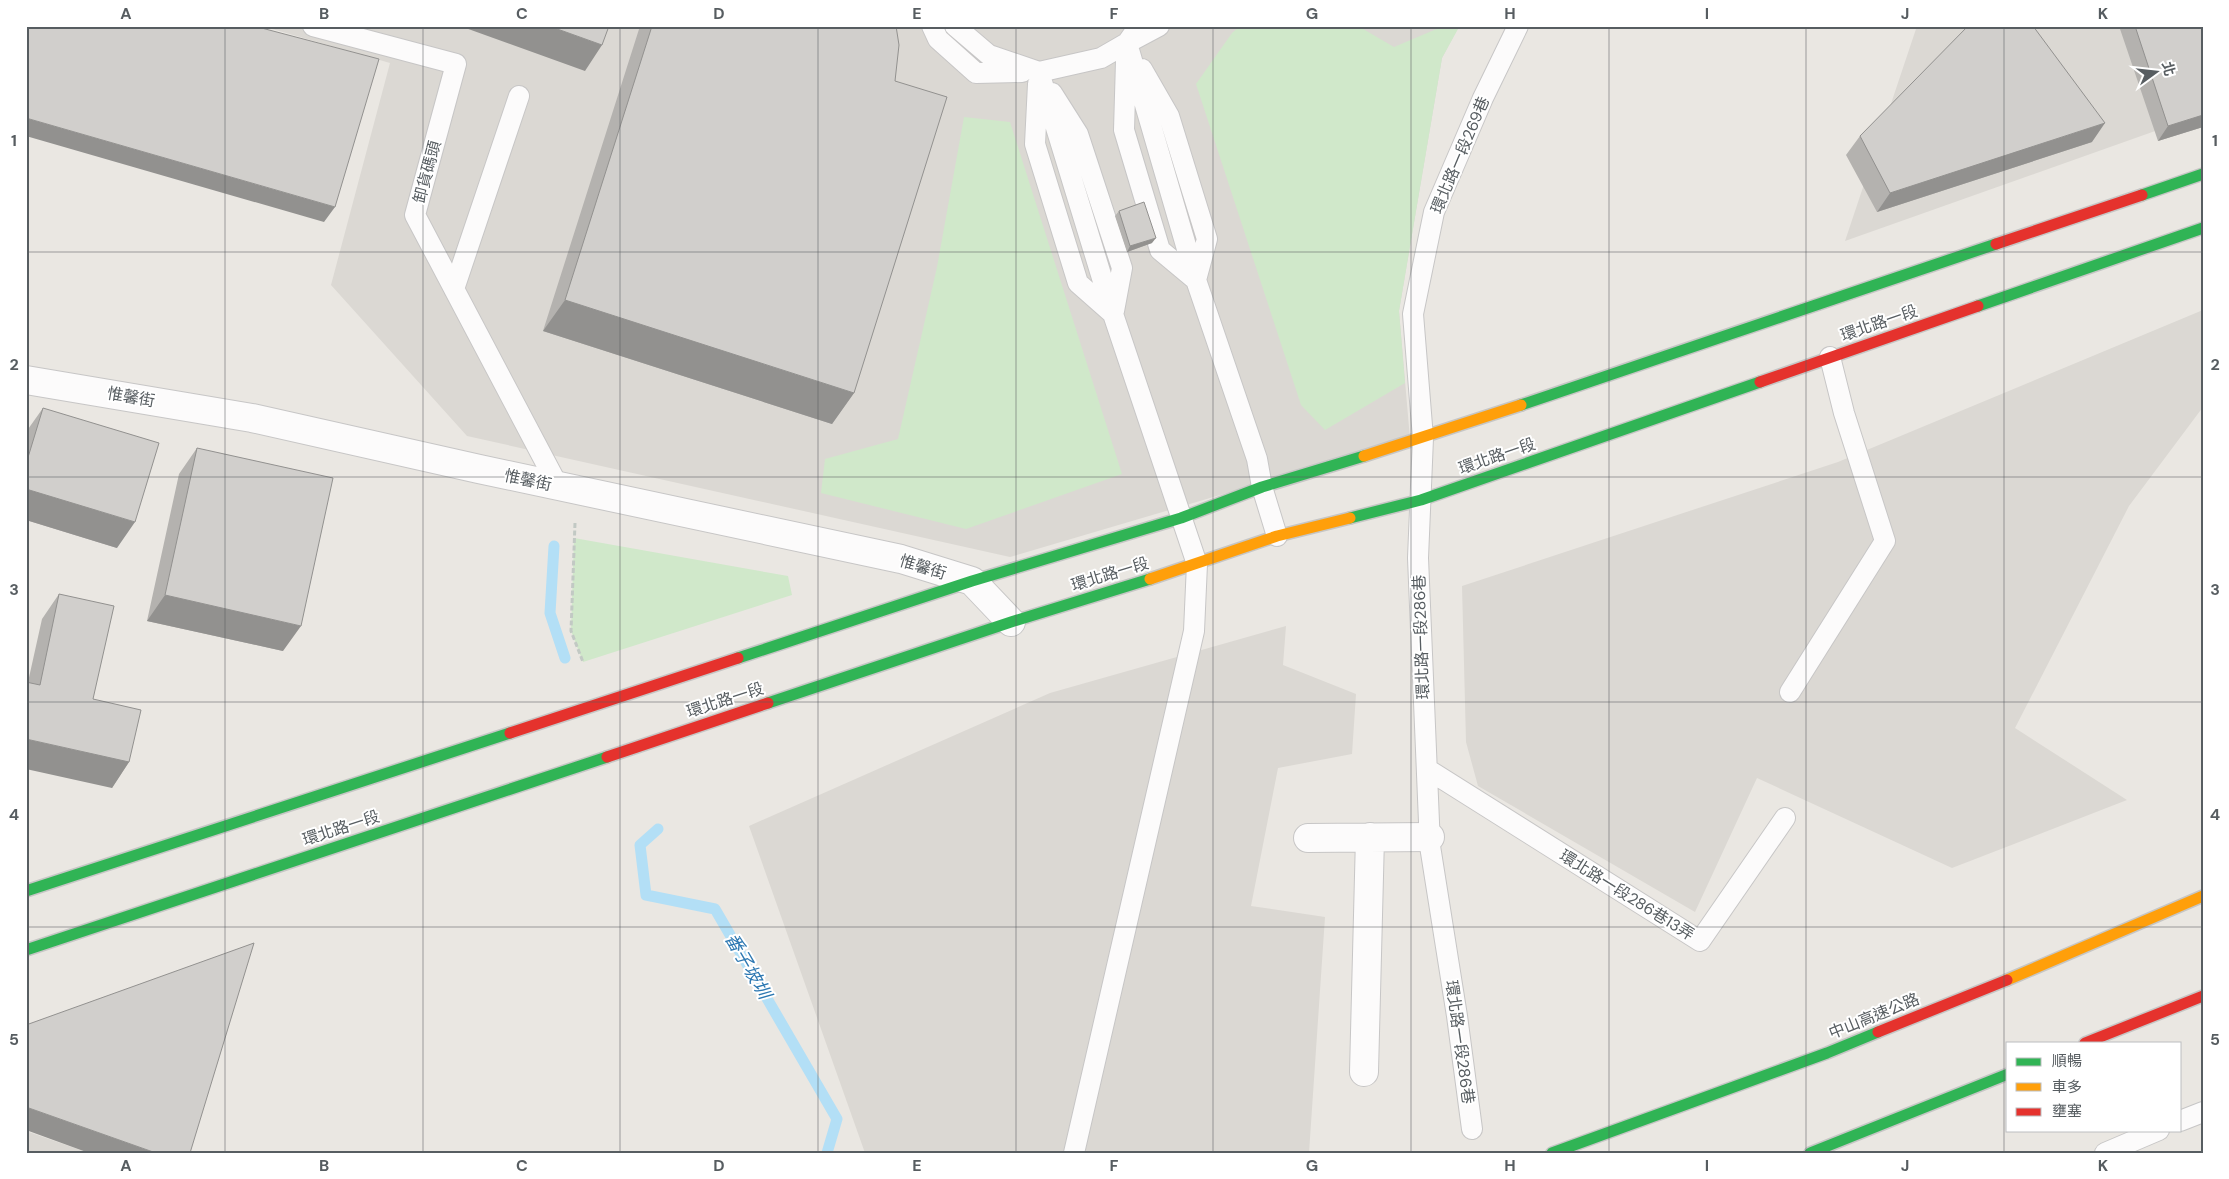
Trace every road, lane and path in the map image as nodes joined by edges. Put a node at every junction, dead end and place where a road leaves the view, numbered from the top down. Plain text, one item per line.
1 (312, 26) edge
2 (932, 26) edge
3 (955, 26) edge
4 (1139, 26) edge
5 (1159, 26) edge
6 (1518, 26) edge
7 (1127, 43) junction
8 (1039, 72) junction
9 (519, 96) dead end
10 (2203, 174) edge
11 (2203, 228) edge
12 (1196, 280) junction
13 (454, 289) junction
14 (1830, 357) junction
15 (26, 380) edge
16 (1423, 438) junction
17 (1262, 487) junction
18 (568, 488) junction
19 (1421, 500) junction
20 (1181, 518) junction
21 (1277, 536) junction
22 (1197, 564) junction
23 (972, 581) junction
24 (1011, 622) junction
25 (583, 662) dead end
26 (1790, 692) dead end
27 (1427, 769) junction
28 (1784, 818) dead end
29 (1370, 837) junction
30 (1430, 837) junction
31 (1308, 838) dead end
32 (26, 891) edge
33 (2203, 896) edge
34 (26, 950) edge
35 (2203, 996) edge
36 (2088, 1042) edge
37 (1364, 1072) dead end
38 (2006, 1075) edge
39 (2203, 1112) edge
40 (2182, 1121) edge
41 (1472, 1129) dead end
42 (2154, 1132) edge
43 (1074, 1153) edge
44 (1552, 1153) edge
45 (1810, 1153) edge
46 (2105, 1153) edge

1 - 13 lane, 卸貨碼頭
2 - 8 lane
3 - 8 lane
4 - 7 lane
5 - 7 lane
6 - 16 lane, 環北路一段269巷
7 - 8 lane
7 - 12 lane
7 - 12 lane
8 - 20 lane
9 - 13 lane
10 - 16 main road, 環北路一段
11 - 14 main road, 環北路一段
12 - 17 lane
13 - 18 lane, 卸貨碼頭
14 - 19 main road, 環北路一段
14 - 26 lane
15 - 18 street, 惟馨街
16 - 17 main road, 環北路一段
16 - 19 lane, 環北路一段286巷
17 - 20 main road, 環北路一段
17 - 21 lane
18 - 23 street, 惟馨街
18 - 25 path
19 - 21 main road, 環北路一段
19 - 27 lane, 環北路一段286巷
20 - 22 lane
20 - 23 main road, 環北路一段
21 - 22 main road, 環北路一段
22 - 24 main road, 環北路一段
22 - 43 lane
23 - 24 street, 惟馨街
23 - 32 main road, 環北路一段
24 - 34 main road, 環北路一段
27 - 28 lane, 環北路一段286巷13弄
27 - 30 lane, 環北路一段286巷
29 - 30 street
29 - 31 street
29 - 37 street
30 - 41 lane, 環北路一段286巷
33 - 44 main road, 中山高速公路
35 - 36 main road
38 - 45 main road
39 - 40 lane
42 - 46 lane

